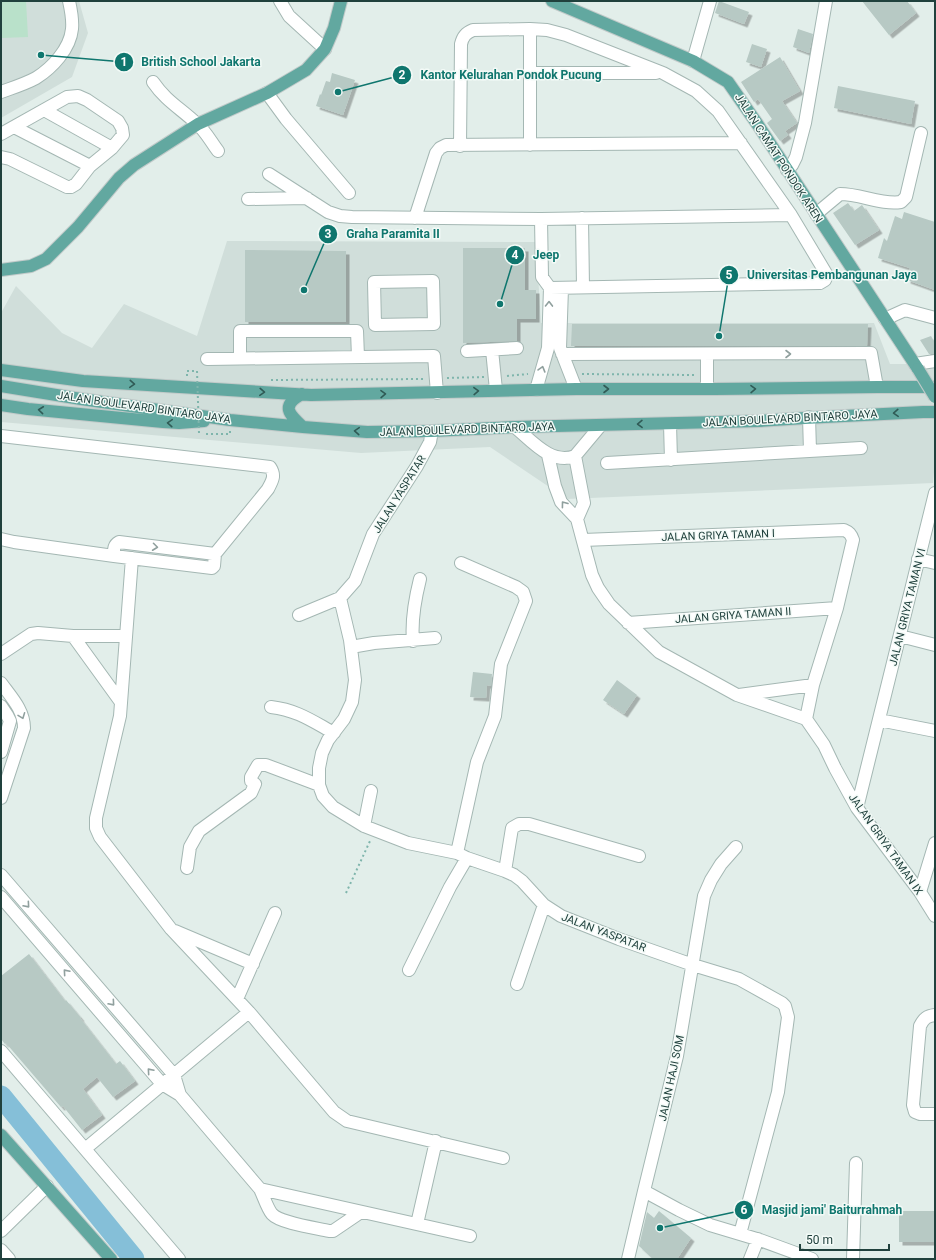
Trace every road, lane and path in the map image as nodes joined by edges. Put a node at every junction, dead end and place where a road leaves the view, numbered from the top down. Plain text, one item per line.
1 (69, 1) edge
2 (280, 1) edge
3 (341, 1) edge
4 (552, 1) edge
5 (710, 1) edge
6 (826, 1) edge
7 (530, 28) junction
8 (325, 50) junction
9 (693, 61) junction
10 (530, 73) junction
11 (663, 73) junction
12 (153, 82) dead end
13 (1, 92) edge
14 (267, 93) junction
15 (44, 110) junction
16 (198, 124) junction
17 (14, 127) junction
18 (921, 133) dead end
19 (1, 134) edge
20 (741, 143) junction
21 (530, 145) junction
22 (460, 146) junction
23 (112, 148) junction
24 (218, 151) dead end
25 (1, 157) edge
26 (90, 166) junction
27 (787, 170) junction
28 (268, 174) dead end
29 (349, 193) dead end
30 (248, 198) dead end
31 (307, 198) junction
32 (816, 214) junction
33 (791, 215) junction
34 (415, 218) junction
35 (582, 218) junction
36 (541, 219) junction
37 (1, 270) edge
38 (583, 287) junction
39 (550, 288) junction
40 (562, 288) junction
41 (375, 315) junction
42 (935, 318) edge
43 (885, 319) junction
44 (356, 331) junction
45 (517, 348) dead end
46 (492, 350) junction
47 (557, 350) junction
48 (468, 351) dead end
49 (710, 354) junction
50 (358, 357) junction
51 (240, 358) junction
52 (208, 359) dead end
53 (935, 361) edge
54 (917, 367) junction
55 (1, 370) edge
56 (187, 371) dead end
57 (541, 373) junction
58 (570, 374) junction
59 (707, 375) junction
60 (495, 377) junction
61 (436, 378) junction
62 (264, 380) dead end
63 (195, 382) dead end
64 (202, 382) dead end
65 (1, 386) edge
66 (876, 387) junction
67 (935, 387) edge
68 (576, 389) junction
69 (496, 390) junction
70 (536, 390) junction
71 (711, 390) junction
72 (437, 393) junction
73 (302, 394) junction
74 (935, 397) edge
75 (1, 405) edge
76 (935, 412) edge
77 (807, 418) junction
78 (223, 419) junction
79 (674, 424) junction
80 (601, 425) junction
81 (303, 427) junction
82 (515, 427) junction
83 (432, 431) junction
84 (230, 434) dead end
85 (1, 436) edge
86 (861, 448) dead end
87 (808, 451) junction
88 (548, 455) junction
89 (575, 456) junction
90 (675, 459) junction
91 (607, 463) dead end
92 (935, 493) edge
93 (577, 520) junction
94 (1, 539) edge
95 (582, 540) junction
96 (14, 542) junction
97 (1, 550) edge
98 (215, 554) junction
99 (114, 556) junction
100 (132, 558) junction
101 (918, 559) junction
102 (461, 562) dead end
103 (935, 563) edge
104 (420, 579) dead end
105 (340, 598) junction
106 (837, 608) junction
107 (300, 615) dead end
108 (628, 623) junction
109 (73, 636) junction
110 (126, 636) junction
111 (900, 636) junction
112 (435, 638) dead end
113 (413, 641) junction
114 (935, 644) edge
115 (351, 647) junction
116 (1, 654) edge
117 (1, 683) edge
118 (813, 686) junction
119 (737, 696) junction
120 (120, 701) junction
121 (1, 706) edge
122 (271, 707) dead end
123 (806, 719) junction
124 (879, 720) junction
125 (935, 731) edge
126 (334, 733) junction
127 (1, 752) edge
128 (319, 785) junction
129 (371, 791) dead end
130 (1, 798) edge
131 (857, 808) junction
132 (369, 828) junction
133 (935, 843) edge
134 (736, 847) dead end
135 (462, 856) junction
136 (639, 856) dead end
137 (187, 868) dead end
138 (505, 871) junction
139 (1, 875) edge
140 (920, 892) junction
141 (346, 893) dead end
142 (1, 897) edge
143 (544, 905) junction
144 (275, 913) dead end
145 (935, 916) edge
146 (171, 929) junction
147 (253, 964) junction
148 (693, 965) junction
149 (409, 970) dead end
150 (517, 984) dead end
151 (237, 999) junction
152 (249, 1012) junction
153 (935, 1015) edge
154 (1, 1051) edge
155 (174, 1075) junction
156 (162, 1084) junction
157 (180, 1095) junction
158 (935, 1114) edge
159 (1, 1135) edge
160 (436, 1141) junction
161 (85, 1149) junction
162 (503, 1158) dead end
163 (856, 1163) dead end
164 (47, 1186) junction
165 (260, 1189) junction
166 (644, 1191) junction
167 (361, 1212) junction
168 (417, 1224) junction
169 (1, 1231) edge
170 (740, 1234) junction
171 (470, 1236) dead end
172 (758, 1239) junction
173 (1, 1250) edge
174 (9, 1259) edge
175 (111, 1259) edge
176 (178, 1259) edge
177 (628, 1259) edge
178 (750, 1259) edge
179 (812, 1259) edge
180 (853, 1259) edge

1 - 13 street
2 - 8 street
3 - 8 main road
4 - 9 main road, JALAN CAMAT PONDOK AREN
5 - 9 street
6 - 27 street
7 - 10 street
7 - 11 street
7 - 22 street
8 - 14 main road
9 - 27 main road, JALAN CAMAT PONDOK AREN
10 - 11 street
10 - 21 street
11 - 20 street
12 - 16 street
14 - 16 main road
14 - 29 street
15 - 17 street
15 - 23 street
15 - 23 street
16 - 24 street
16 - 37 main road
17 - 19 street
17 - 26 street
18 - 32 street
20 - 21 street
20 - 33 street
21 - 22 street
22 - 34 street
23 - 26 street
25 - 26 street
27 - 32 main road, JALAN CAMAT PONDOK AREN
28 - 31 street
30 - 31 street
31 - 34 street
32 - 43 main road, JALAN CAMAT PONDOK AREN
33 - 35 street
33 - 38 street
34 - 36 street
35 - 36 street
35 - 38 street
36 - 39 street
38 - 40 street
39 - 40 street
47 -> 39 street
40 - 47 street
41 - 41 street
41 - 44 street
42 - 43 street
43 - 54 main road, JALAN CAMAT PONDOK AREN
44 - 50 street
44 - 51 street
45 - 46 street
46 - 48 street
46 - 60 street
47 - 49 street
57 -> 47 street
47 - 58 street
49 - 59 street
49 -> 66 street
49 - 71 street
50 - 51 street
50 - 61 street
51 - 52 street
53 - 54 street
54 - 74 main road, JALAN CAMAT PONDOK AREN, bridge
55 -> 73 main road, JALAN BOULEVARD BINTARO JAYA
56 - 84 path, bridge
57 - 60 path
57 - 70 street
58 - 59 path
58 - 68 street
59 - 71 street
60 - 61 path
60 - 69 street
61 - 62 path
61 - 72 street
63 - 64 path
65 - 78 main road, JALAN BOULEVARD BINTARO JAYA
66 - 67 main road, JALAN BOULEVARD BINTARO JAYA
71 -> 66 main road, JALAN BOULEVARD BINTARO JAYA
68 - 70 main road, JALAN BOULEVARD BINTARO JAYA
68 -> 71 main road, JALAN BOULEVARD BINTARO JAYA
69 - 70 main road, JALAN BOULEVARD BINTARO JAYA
72 -> 69 main road, JALAN BOULEVARD BINTARO JAYA
73 -> 72 main road, JALAN BOULEVARD BINTARO JAYA
73 - 81 main road
78 -> 75 main road
76 -> 77 main road, JALAN BOULEVARD BINTARO JAYA
77 - 79 main road, JALAN BOULEVARD BINTARO JAYA
77 - 87 street
78 - 81 main road, JALAN BOULEVARD BINTARO JAYA
79 -> 80 main road, JALAN BOULEVARD BINTARO JAYA
79 - 90 street
80 - 82 main road, JALAN BOULEVARD BINTARO JAYA
80 - 89 street
83 -> 81 main road, JALAN BOULEVARD BINTARO JAYA
82 - 83 main road, JALAN BOULEVARD BINTARO JAYA
82 - 88 street
83 - 105 street, JALAN YASPATAR
85 - 98 street
86 - 87 street
87 - 90 street
88 - 89 street
93 -> 88 street
89 - 93 street
90 - 91 street
92 - 101 street, JALAN GRIYA TAMAN VI
93 - 95 street
94 - 96 street
95 - 106 street, JALAN GRIYA TAMAN I
95 - 108 street
96 - 97 street
96 - 99 street
99 -> 98 street
98 - 100 street
99 - 100 street
100 - 110 street
101 - 103 street
101 - 111 street, JALAN GRIYA TAMAN VI
102 - 135 street
104 - 113 street
105 - 107 street
105 - 115 street
106 - 108 street, JALAN GRIYA TAMAN II
106 - 118 street
108 - 119 street
109 - 110 street
109 - 116 street
109 - 120 street
110 - 120 street
111 - 114 street
111 - 124 street, JALAN GRIYA TAMAN VI
112 - 113 street
113 - 115 street
115 - 126 street
117 -> 130 street
118 - 119 street
118 - 123 street
119 - 123 street
120 - 146 street
121 - 127 street
122 - 126 street
123 - 131 street, JALAN GRIYA TAMAN IX
124 - 125 street
124 - 131 street, JALAN GRIYA TAMAN VI
126 - 128 street
128 - 132 street, JALAN YASPATAR
128 - 137 street
129 - 132 street
131 - 140 street, JALAN GRIYA TAMAN IX
132 - 135 street, JALAN YASPATAR
132 - 141 path
133 - 140 street
134 - 148 street, JALAN HAJI SOM
135 - 138 street, JALAN YASPATAR
135 - 149 street
136 - 138 street
138 - 143 street, JALAN YASPATAR
139 -> 155 street
140 - 145 street, JALAN GRIYA TAMAN IX
156 -> 142 street
143 - 148 street, JALAN YASPATAR
143 - 150 street
144 - 147 street
146 - 147 street
146 - 151 street
147 - 151 street
148 - 166 street, JALAN HAJI SOM
148 - 170 street, JALAN YASPATAR
151 - 152 street
152 - 155 street
152 - 160 street
153 - 158 street
154 - 161 street
155 - 156 street
155 - 157 street
156 - 157 street
156 - 161 street
157 - 165 street
159 - 164 main road
160 - 162 street
160 - 168 street
161 - 176 street
163 - 180 street
164 - 169 street
164 - 175 main road
165 - 167 street
165 - 167 street
166 - 170 street
166 - 177 street, JALAN HAJI SOM
167 - 168 street
168 - 171 street
170 - 172 street
172 - 178 street
172 - 179 street
173 - 174 street

